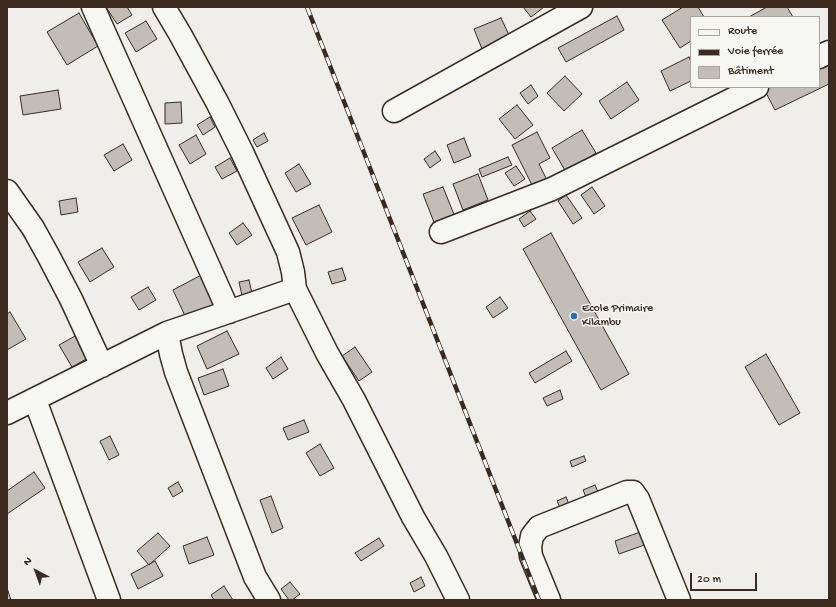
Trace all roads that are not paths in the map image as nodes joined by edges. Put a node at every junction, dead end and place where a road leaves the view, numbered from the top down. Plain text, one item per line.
1 (92, 7) edge
2 (164, 7) edge
3 (581, 7) edge
4 (829, 52) edge
5 (820, 56) edge
6 (755, 88) edge
7 (394, 111) dead end
8 (7, 191) edge
9 (441, 232) dead end
10 (295, 289) junction
11 (229, 312) junction
12 (167, 333) junction
13 (102, 366) junction
14 (35, 400) junction
15 (7, 413) edge
16 (109, 600) edge
17 (270, 600) edge
18 (456, 600) edge
19 (549, 600) edge
20 (679, 600) edge

1 - 11 street
2 - 10 street
3 - 7 street
4 - 5 street
6 - 9 street
8 - 13 street
10 - 11 street
10 - 18 street
11 - 12 street
12 - 13 street
12 - 17 street
13 - 14 street
14 - 15 street
14 - 16 street
19 - 20 street

